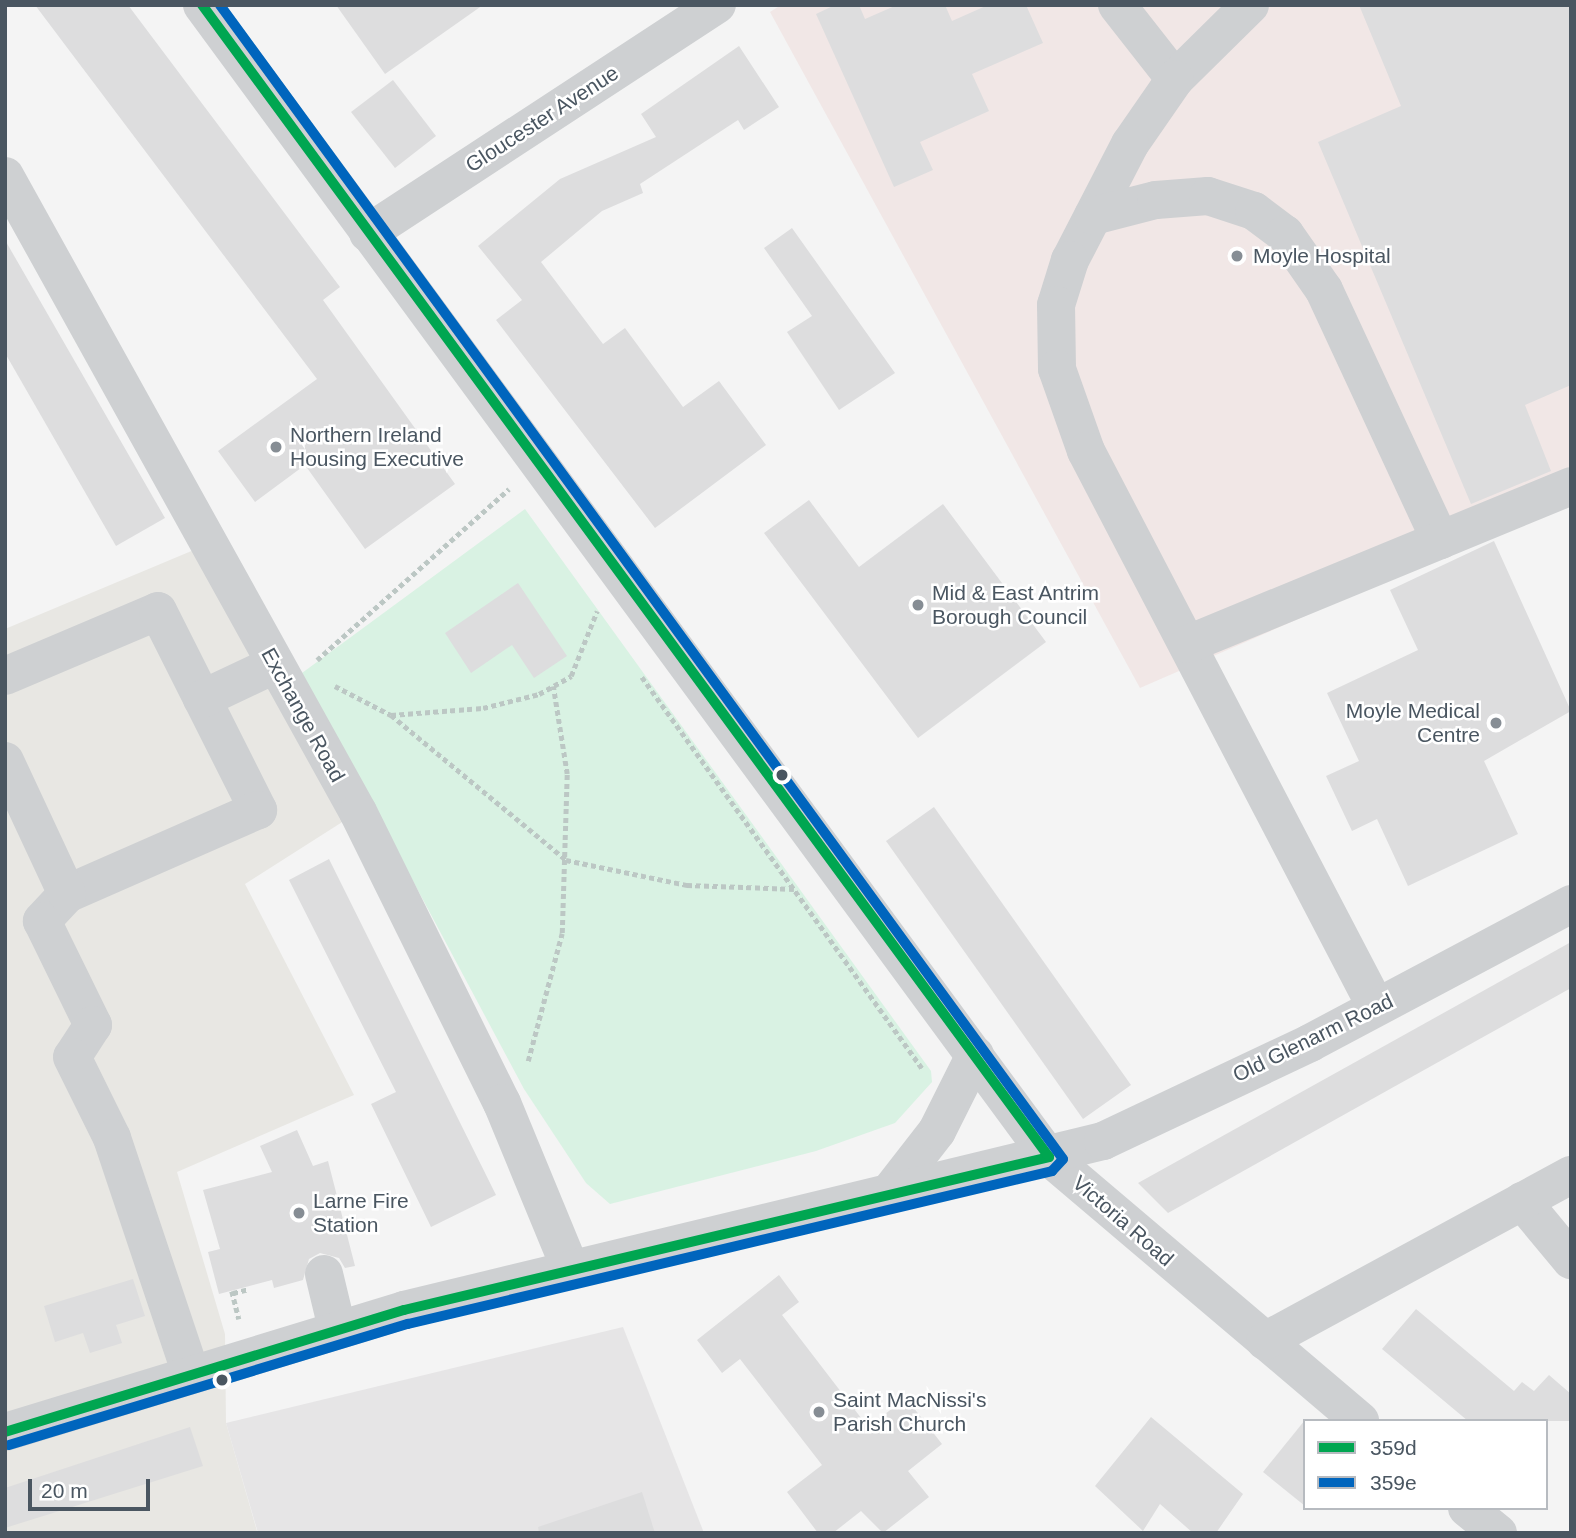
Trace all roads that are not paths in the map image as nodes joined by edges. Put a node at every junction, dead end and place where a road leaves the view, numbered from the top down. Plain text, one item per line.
1 (202, 5) edge
2 (717, 5) edge
3 (1117, 5) edge
4 (1250, 5) edge
5 (1175, 79) junction
6 (5, 176) edge
7 (1093, 216) junction
8 (368, 233) junction
9 (1571, 486) edge
10 (1440, 540) junction
11 (1188, 644) junction
12 (274, 665) junction
13 (5, 676) edge
14 (202, 699) junction
15 (5, 761) edge
16 (67, 894) junction
17 (1571, 904) edge
18 (1377, 1007) junction
19 (975, 1055) junction
20 (1049, 1157) junction
21 (1571, 1175) edge
22 (892, 1189) junction
23 (1522, 1201) junction
24 (1571, 1260) edge
25 (570, 1268) junction
26 (324, 1274) dead end
27 (337, 1328) junction
28 (1265, 1341) junction
29 (190, 1371) junction
30 (1358, 1419) edge
31 (5, 1432) edge
32 (1469, 1510) edge
33 (1498, 1533) edge

1 - 8 street, Victoria Road
2 - 8 street, Gloucester Avenue
3 - 5 street
4 - 5 street
5 - 7 street
6 - 12 street, Exchange Road
7 - 10 street
7 - 11 street
8 - 19 street, Victoria Road
9 - 10 street
10 - 11 street
11 - 18 street
12 - 14 street
12 - 25 street, Exchange Road
13 - 14 street
14 - 16 street
15 - 16 street
16 - 29 street
17 - 18 street, Old Glenarm Road
18 - 20 street, Old Glenarm Road
19 - 20 street, Victoria Road
19 - 22 street
20 - 22 street, Old Glenarm Road
20 - 28 street, Victoria Road
21 - 23 street
22 - 25 street, Old Glenarm Road
23 - 24 street
23 - 28 street
25 - 27 street, Old Glenarm Road
26 - 27 street
27 - 29 street, Old Glenarm Road
28 - 30 street, Victoria Road
29 - 31 street, Old Glenarm Road
32 - 33 street

